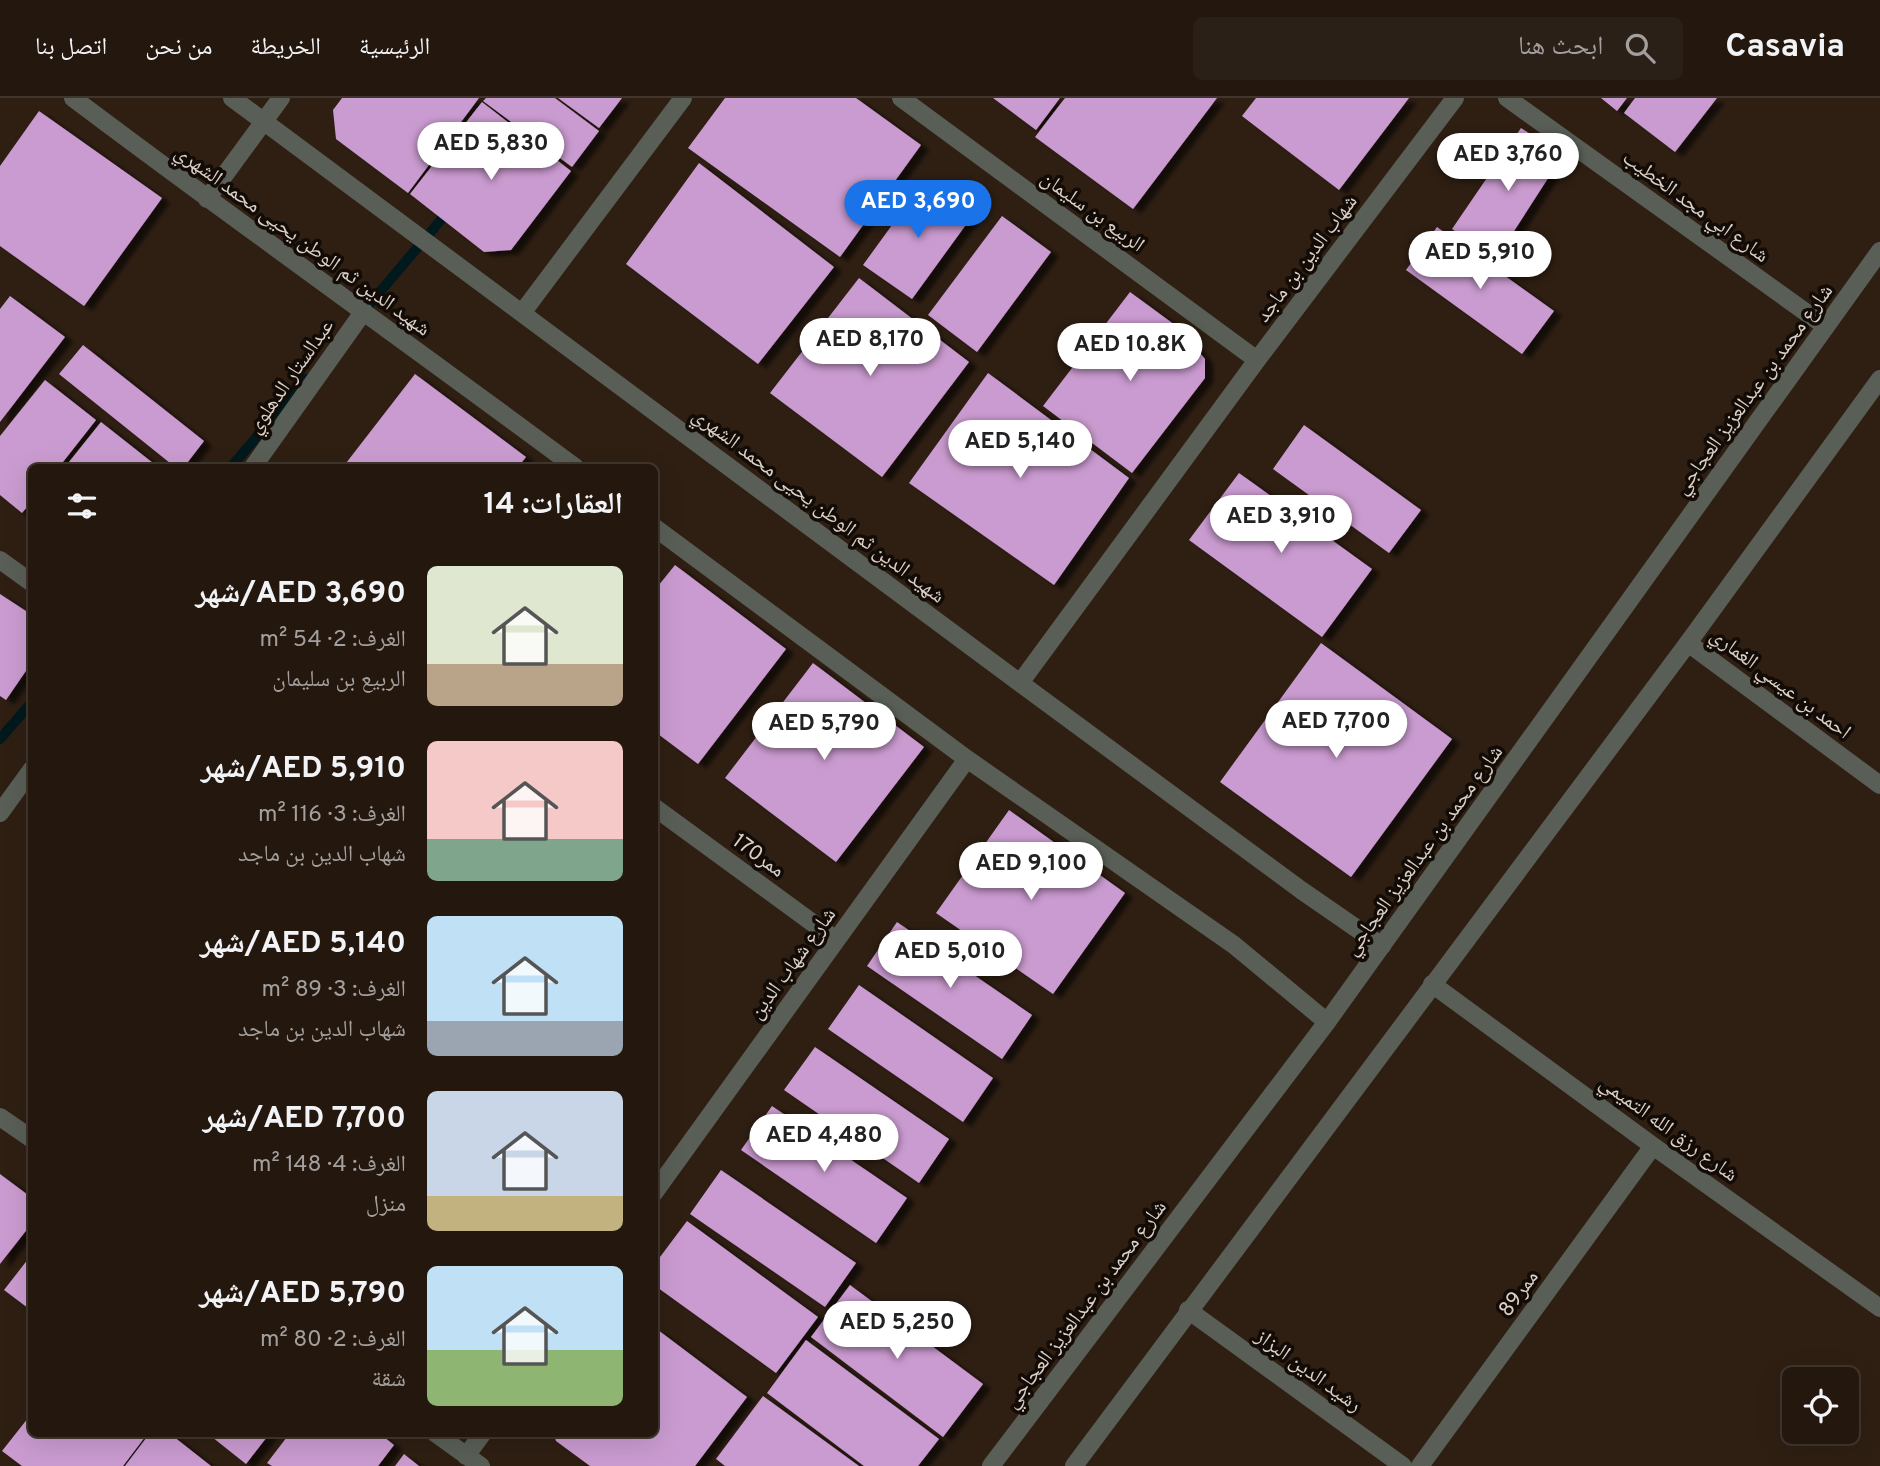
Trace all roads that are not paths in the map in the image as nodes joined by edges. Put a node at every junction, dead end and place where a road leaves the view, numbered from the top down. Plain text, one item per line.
1 (74, 98) edge
2 (232, 98) edge
3 (281, 98) edge
4 (683, 98) edge
5 (901, 98) edge
6 (1455, 98) edge
7 (1507, 98) edge
8 (264, 120) junction
9 (207, 199) junction
10 (1880, 251) edge
11 (364, 311) junction
12 (522, 313) junction
13 (1825, 326) junction
14 (1258, 360) junction
15 (1880, 379) edge
16 (255, 464) edge
17 (571, 464) edge
18 (658, 530) edge
19 (0, 559) edge
20 (28, 580) edge
21 (1688, 643) junction
22 (1020, 683) junction
23 (967, 759) junction
24 (28, 774) edge
25 (1880, 785) edge
26 (658, 810) edge
27 (0, 813) edge
28 (836, 940) junction
29 (1382, 946) junction
30 (1432, 984) junction
31 (1327, 1022) junction
32 (0, 1116) edge
33 (28, 1136) edge
34 (1653, 1146) junction
35 (658, 1188) edge
36 (1880, 1308) edge
37 (1188, 1310) junction
38 (441, 1437) edge
39 (481, 1437) edge
40 (474, 1461) edge
41 (991, 1466) edge
42 (1074, 1466) edge
43 (1403, 1466) edge
44 (1420, 1466) edge

1 - 9 street, شهيد الدين ثم الوطن يحيى محمد الشهري
2 - 8 street, شهيد الدين ثم الوطن يحيى محمد الشهري
3 - 8 street
4 - 12 street
5 - 14 street, الربيع بن سليمان
6 - 14 street, شهاب الدين بن ماجد
7 - 13 street, شارع ابي مجد الخطيب
8 - 9 street
8 - 12 street, شهيد الدين ثم الوطن يحيى محمد الشهري
9 - 11 street, شهيد الدين ثم الوطن يحيى محمد الشهري
10 - 13 street, شارع محمد بن عبدالعزيز العجاجي
11 - 16 street, عبدالستار الدهلوي
11 - 17 street, شهيد الدين ثم الوطن يحيى محمد الشهري
12 - 22 street, شهيد الدين ثم الوطن يحيى محمد الشهري
13 - 29 street, شارع محمد بن عبدالعزيز العجاجي
14 - 22 street, شهاب الدين بن ماجد
15 - 21 street
18 - 23 street
19 - 20 street
21 - 25 street, احمد بن عيسي الغماري
21 - 30 street
22 - 29 street, شهيد الدين ثم الوطن يحيى محمد الشهري
23 - 28 street, شارع شهاب الدين
23 - 31 street
24 - 27 street
26 - 28 street, ممر170
28 - 35 street, شارع شهاب الدين
29 - 31 street, شارع محمد بن عبدالعزيز العجاجي
30 - 34 street, شارع رزق الله التميمي
30 - 37 street
31 - 41 street, شارع محمد بن عبدالعزيز العجاجي
32 - 33 street
34 - 36 street, شارع رزق الله التميمي
34 - 44 street, ممر89
37 - 42 street
37 - 43 street, رشيد الدين البزاز
38 - 40 street
39 - 40 street

